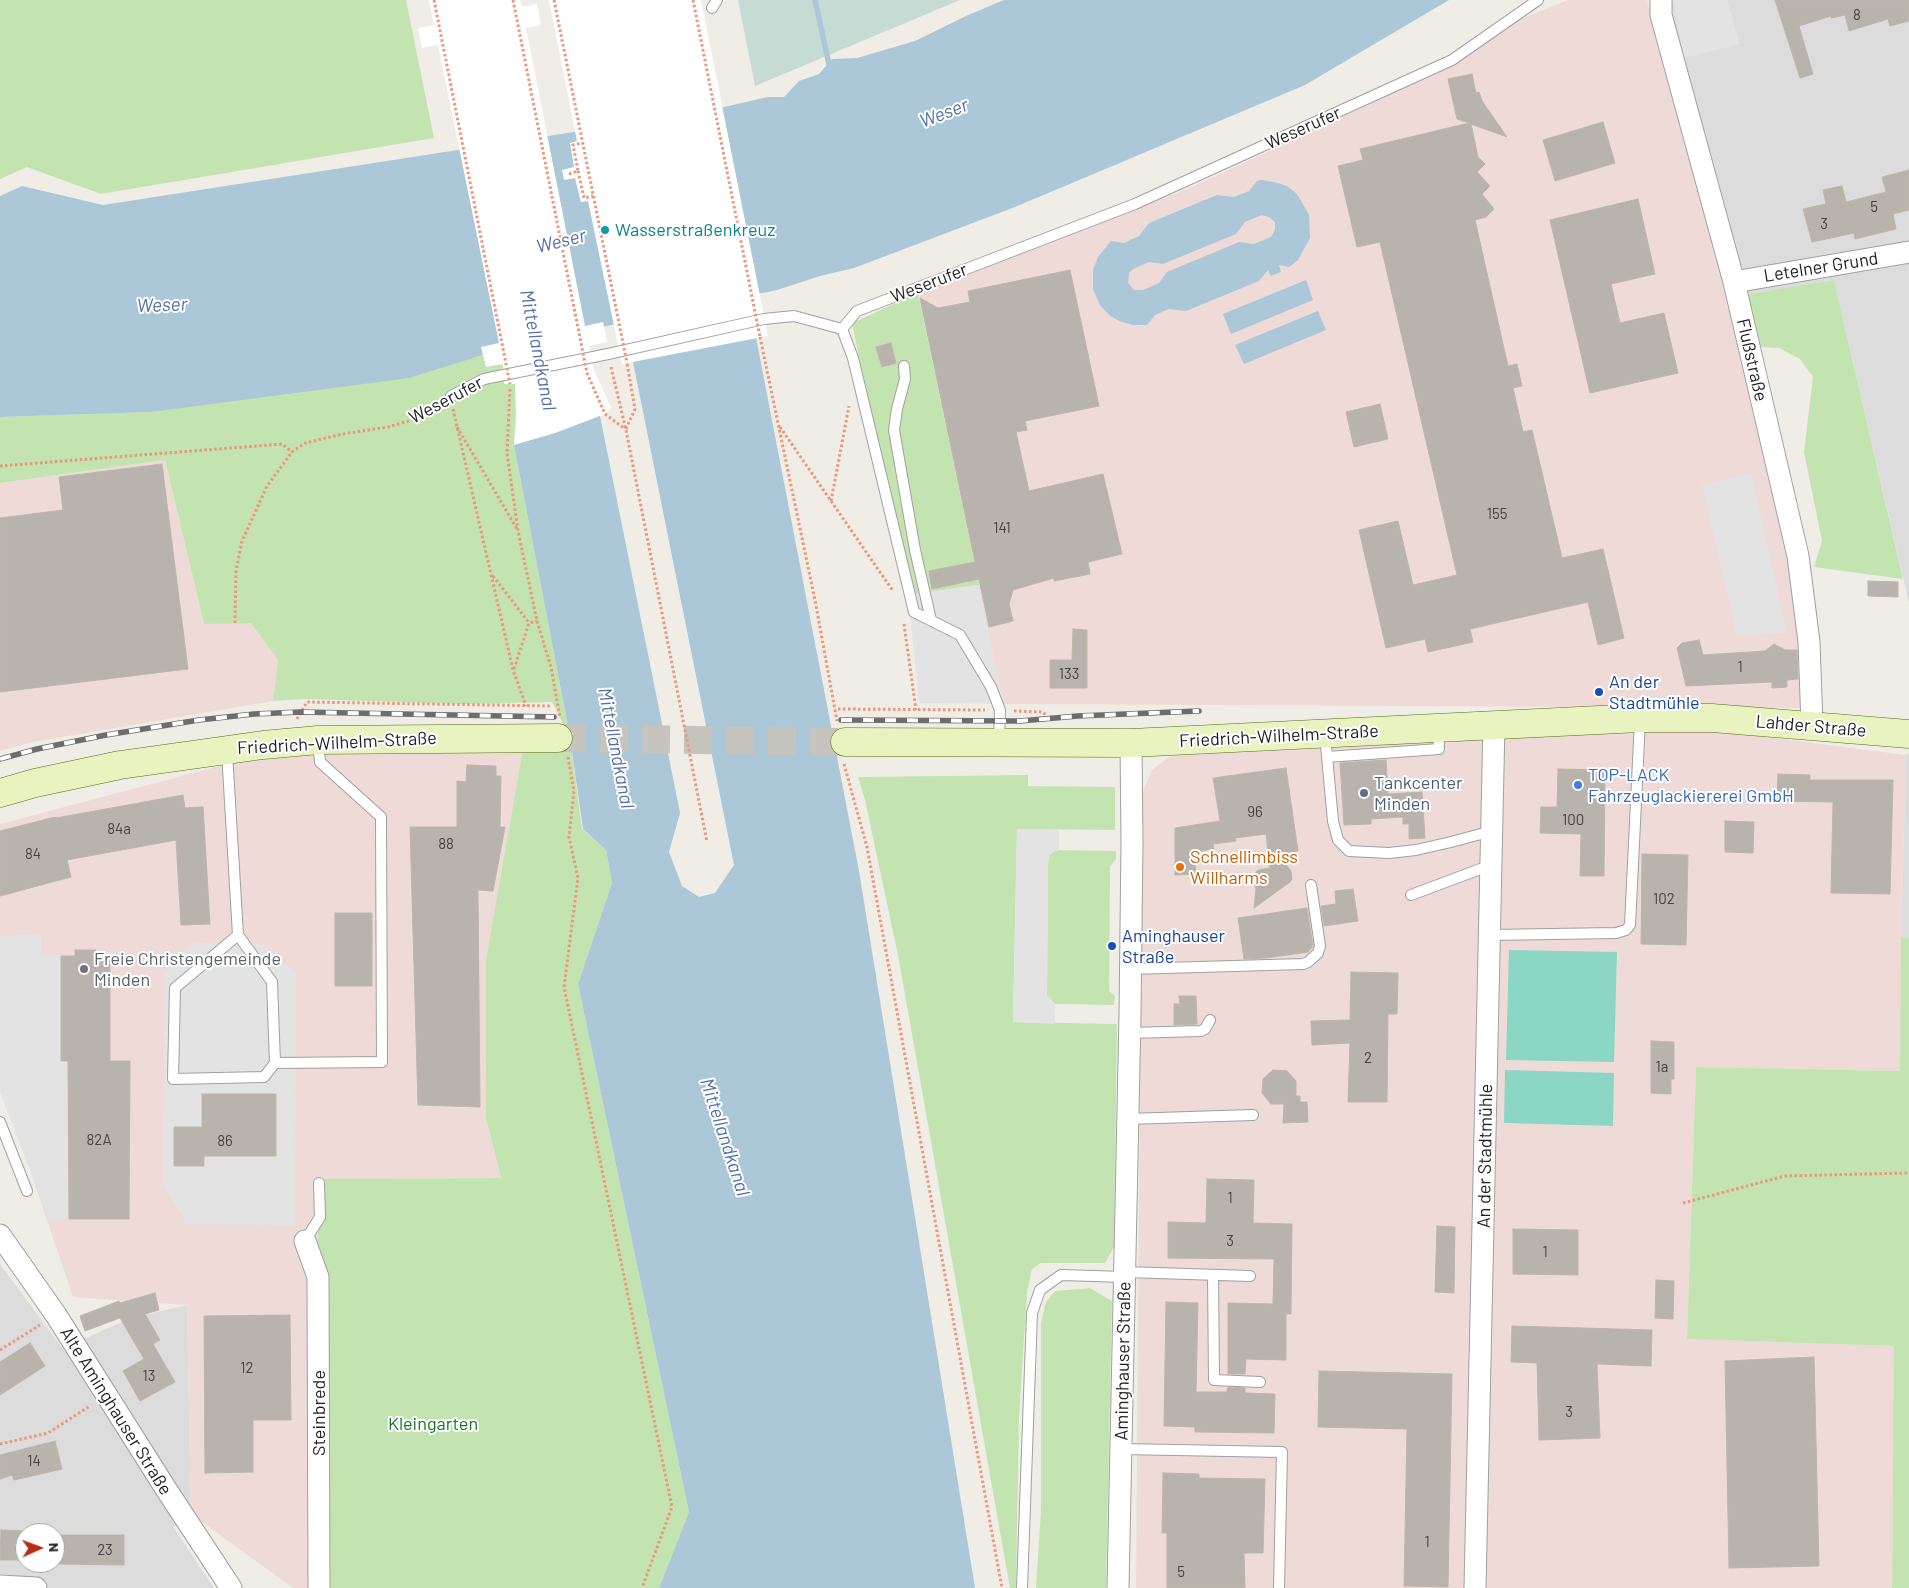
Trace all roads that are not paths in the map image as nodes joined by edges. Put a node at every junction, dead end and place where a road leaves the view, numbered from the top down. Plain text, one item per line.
1 (1538, 0) edge
2 (1660, 0) edge
3 (1909, 252) edge
4 (1734, 282) junction
5 (842, 328) junction
6 (904, 366) dead end
7 (451, 396) road end
8 (931, 620) junction
9 (1640, 718) junction
10 (1712, 718) joint
11 (1494, 724) junction
12 (1812, 725) junction
13 (1909, 734) edge
14 (562, 738) tunnel mouth
15 (318, 740) junction
16 (842, 742) tunnel mouth
17 (1131, 743) junction
18 (999, 744) junction
19 (1326, 745) junction
20 (227, 749) junction
21 (0, 793) edge
22 (1492, 831) junction
23 (1491, 865) junction
24 (1311, 885) dead end
25 (1412, 895) dead end
26 (238, 935) junction
27 (1489, 935) junction
28 (1130, 969) junction
29 (1210, 1020) dead end
30 (1129, 1033) junction
31 (274, 1063) junction
32 (1253, 1115) dead end
33 (1127, 1119) junction
34 (0, 1122) edge
35 (319, 1183) dead end
36 (27, 1191) dead end
37 (0, 1235) edge
38 (305, 1241) joint
39 (1125, 1274) junction
40 (1213, 1275) junction
41 (1250, 1276) dead end
42 (1260, 1382) dead end
43 (1121, 1449) junction
44 (0, 1586) edge
45 (36, 1588) edge
46 (231, 1588) edge
47 (319, 1588) edge
48 (1022, 1588) edge
49 (1118, 1588) edge
50 (1279, 1588) edge
51 (1475, 1588) edge

1 - 5 lane, Weserufer
2 - 4 street, Flußstraße
3 - 4 street, Letelner Grund
4 - 12 street, Flußstraße
5 - 7 lane, Weserufer
5 - 8 lane
6 - 8 lane
8 - 18 lane
9 - 10 street, Friedrich-Wilhelm-Straße
9 - 11 street, Friedrich-Wilhelm-Straße
9 - 27 lane
10 - 12 street, Lahder Straße
11 - 19 street, Friedrich-Wilhelm-Straße
11 - 22 street, An der Stadtmühle
12 - 13 street, Lahder Straße
14 - 15 street, Friedrich-Wilhelm-Straße
15 - 20 street, Friedrich-Wilhelm-Straße
15 - 31 lane
16 - 18 street, Friedrich-Wilhelm-Straße
17 - 18 street, Friedrich-Wilhelm-Straße
17 - 19 street, Friedrich-Wilhelm-Straße
17 - 28 street, Aminghauser Straße
19 - 22 lane
20 - 21 street, Friedrich-Wilhelm-Straße
20 - 26 lane
22 - 23 street, An der Stadtmühle
23 - 25 lane
23 - 27 street, An der Stadtmühle
24 - 28 lane
26 - 31 lane
26 - 31 lane
27 - 51 street, An der Stadtmühle
28 - 30 street, Aminghauser Straße
29 - 30 lane
30 - 33 street, Aminghauser Straße
32 - 33 lane
33 - 39 street, Aminghauser Straße
34 - 36 lane
35 - 38 lane
37 - 46 street, Alte Aminghauser Straße
38 - 47 street, Steinbrede
39 - 40 lane
39 - 43 street, Aminghauser Straße
39 - 48 lane
40 - 41 lane
40 - 42 lane
43 - 49 street, Aminghauser Straße
43 - 50 lane
44 - 45 street

